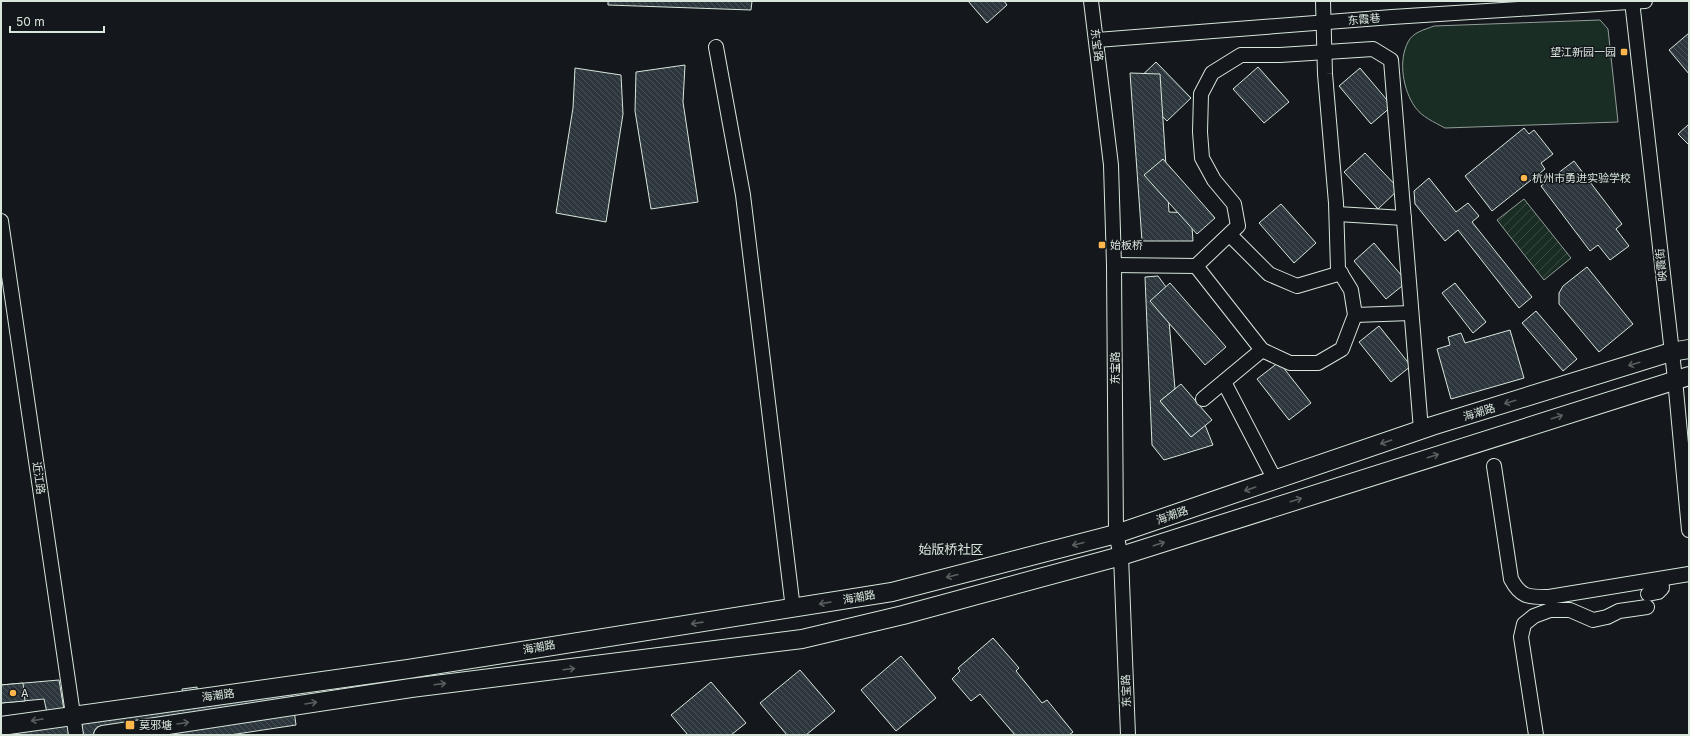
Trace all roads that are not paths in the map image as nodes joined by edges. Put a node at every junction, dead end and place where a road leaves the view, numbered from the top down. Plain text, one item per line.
1 (1091, 1) edge
2 (1323, 1) edge
3 (1637, 1) edge
4 (1323, 22) junction
5 (1097, 40) junction
6 (716, 47) dead end
7 (1324, 52) junction
8 (1337, 214) junction
9 (1404, 218) junction
10 (1, 221) edge
11 (1230, 235) junction
12 (1114, 264) junction
13 (1196, 266) junction
14 (1341, 273) junction
15 (1411, 313) junction
16 (1355, 315) junction
17 (1689, 349) edge
18 (1262, 350) junction
19 (1671, 352) junction
20 (1682, 377) edge
21 (1224, 382) junction
22 (1203, 399) dead end
23 (1421, 430) junction
24 (1494, 466) dead end
25 (1275, 480) junction
26 (1689, 530) edge
27 (1116, 534) junction
28 (1122, 556) junction
29 (1689, 574) edge
30 (1661, 579) junction
31 (793, 609) junction
32 (74, 714) junction
33 (1, 726) edge
34 (76, 735) edge
35 (103, 735) edge
36 (1128, 735) edge
37 (1536, 735) edge

1 - 5 street, 东宝路
2 - 4 street
3 - 4 street, 东霞巷
3 - 19 street, 映霞街
4 - 5 street, 东霞巷
4 - 7 street
5 - 12 street, 东宝路
6 - 31 street
7 - 8 street
7 - 9 street
7 - 11 street
8 - 9 street
8 - 14 street
9 - 15 street
10 - 32 street, 近江路
11 - 13 street
11 - 14 street
12 - 13 street
12 - 27 street, 东宝路
13 - 18 street
14 - 16 street
15 - 16 street
15 - 23 street
16 - 18 street
17 - 19 main road, 海潮路
18 - 21 street
19 - 20 street, 映霞街
19 -> 23 main road, 海潮路
20 - 26 street, 映霞街
28 -> 20 main road, 海潮路
21 - 22 street
21 - 25 street
23 -> 25 main road, 海潮路
24 - 30 street
25 -> 27 main road, 海潮路
27 - 28 street, 东宝路
27 -> 31 main road, 海潮路
35 -> 28 main road, 海潮路
28 - 36 street, 东宝路
29 - 30 street
30 - 37 street
31 -> 32 main road, 海潮路
32 -> 33 main road, 海潮路
32 - 34 street, 近江路

